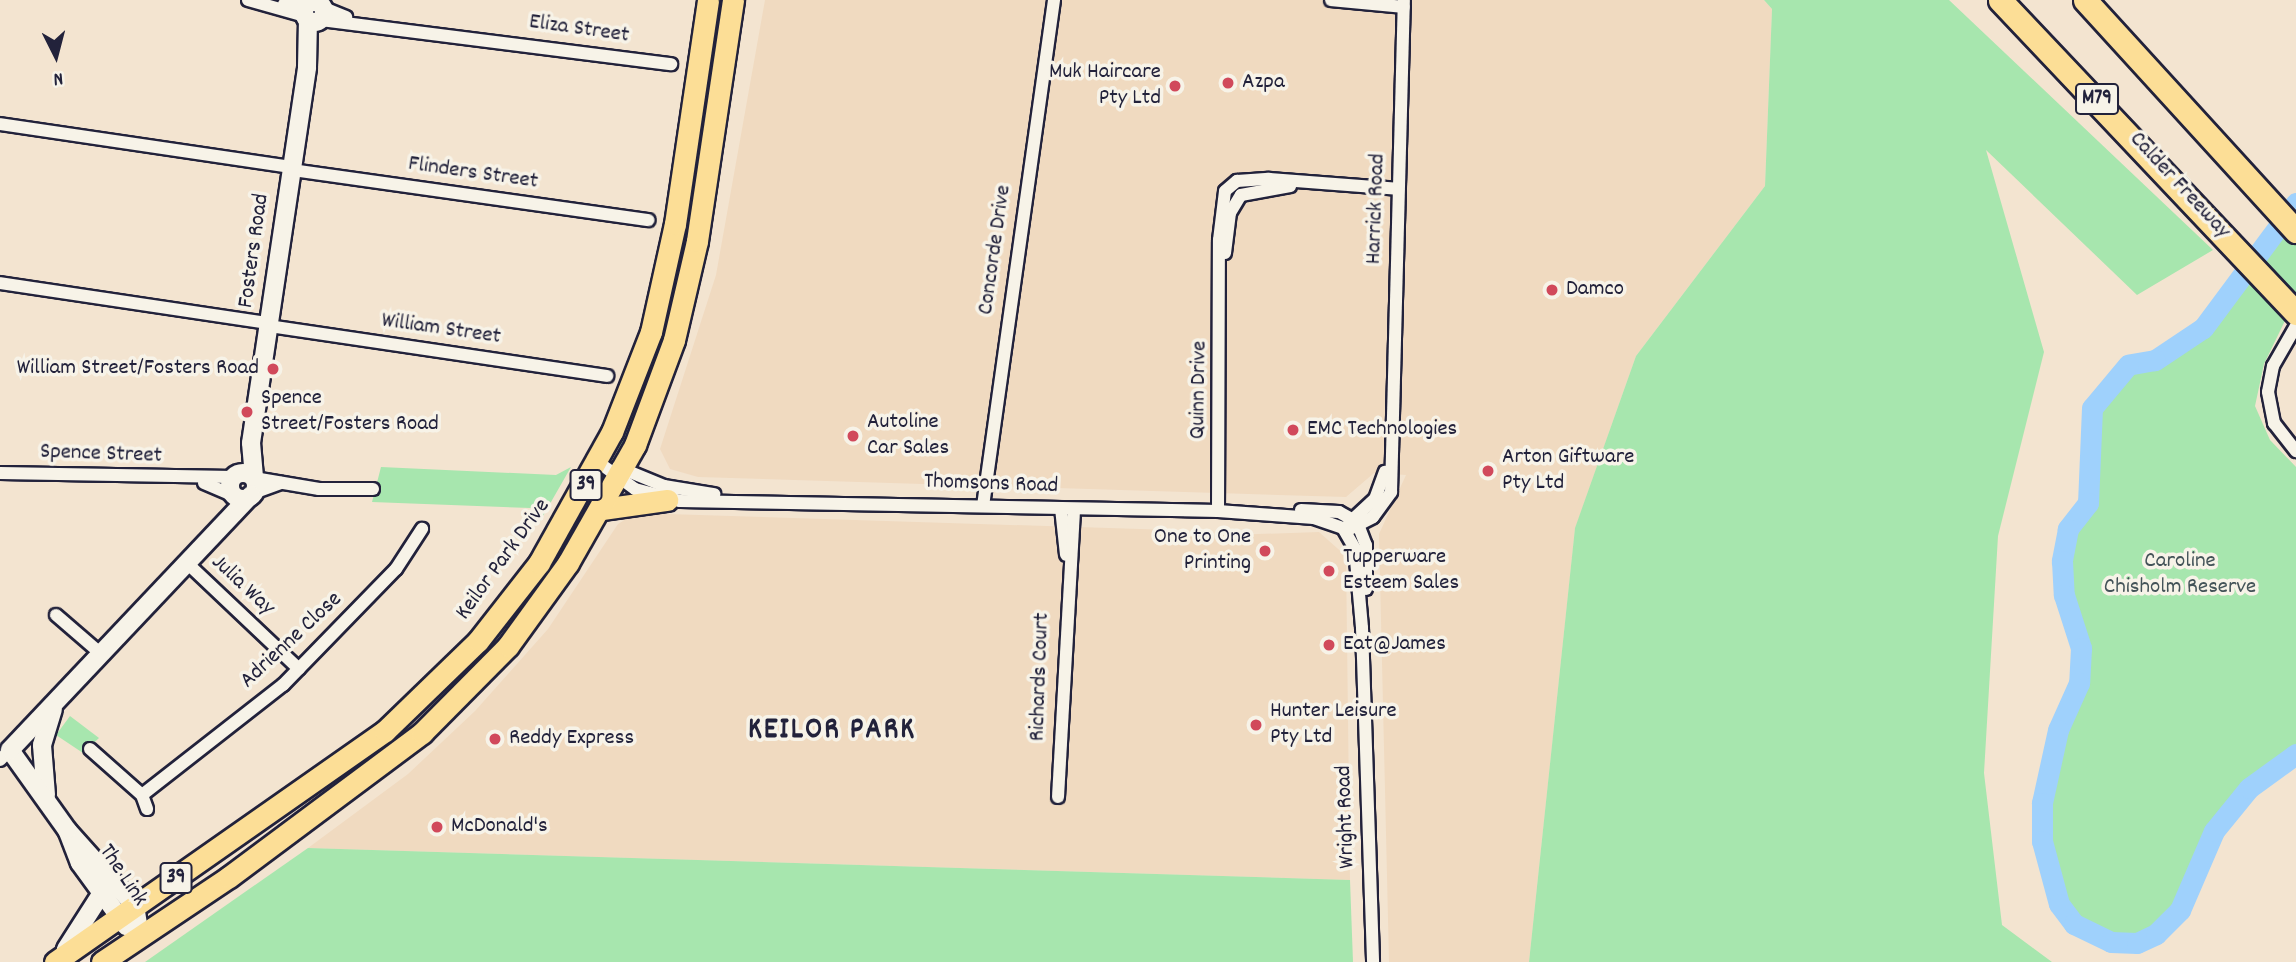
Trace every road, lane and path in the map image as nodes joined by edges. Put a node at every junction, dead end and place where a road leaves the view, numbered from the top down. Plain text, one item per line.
1 (248, 0) edge
2 (708, 0) edge
3 (733, 0) edge
4 (1054, 0) edge
5 (1331, 0) edge
6 (2000, 0) edge
7 (2085, 0) edge
8 (1404, 3) edge
9 (315, 10) edge
10 (671, 64) dead end
11 (0, 124) edge
12 (292, 169) junction
13 (1398, 189) junction
14 (649, 220) dead end
15 (2296, 231) edge
16 (0, 283) edge
17 (2296, 313) edge
18 (269, 325) junction
19 (2296, 326) edge
20 (607, 376) dead end
21 (2296, 451) edge
22 (598, 462) junction
23 (0, 473) edge
24 (621, 474) junction
25 (243, 485) junction
26 (373, 489) dead end
27 (738, 498) junction
28 (667, 500) junction
29 (983, 506) junction
30 (1068, 508) junction
31 (602, 509) junction
32 (1218, 511) junction
33 (1242, 512) junction
34 (1356, 522) junction
35 (422, 529) dead end
36 (1346, 531) junction
37 (187, 563) junction
38 (56, 615) dead end
39 (1362, 628) junction
40 (100, 653) junction
41 (299, 669) junction
42 (426, 694) junction
43 (55, 703) junction
44 (445, 713) junction
45 (90, 750) dead end
46 (5, 755) edge
47 (142, 795) junction
48 (1058, 797) dead end
49 (46, 800) junction
50 (147, 808) dead end
51 (67, 830) junction
52 (100, 896) junction
53 (135, 906) junction
54 (117, 919) junction
55 (140, 937) junction
56 (55, 962) edge
57 (102, 962) edge
58 (1373, 962) edge

1 - 9 street, Eliza Street
2 - 22 main road, Keilor Park Drive / 39
3 - 24 main road, 39
4 - 29 street, Concorde Drive
5 - 8 street
6 - 17 highway, Calder Freeway / M79
7 - 15 highway, M79
8 - 13 street, Harrick Road
9 - 10 street, Eliza Street
9 - 12 street, Fosters Road
11 - 12 street, Flinders Street
12 - 14 street, Flinders Street
12 - 18 street, Fosters Road
13 - 32 street, Quinn Drive
13 - 34 street, Harrick Road
16 - 18 street, William Street
18 - 20 street, William Street
18 - 25 street, Fosters Road
19 - 21 street
22 - 24 street, Thomsons Road
22 - 42 main road, Keilor Park Drive / 39
23 - 25 street, Spence Street
24 - 27 street, Thomsons Road
24 - 28 street, Thomsons Road
24 - 31 main road, 39
25 - 26 street
25 - 37 street
27 - 28 street, Thomsons Road
27 - 29 street, Thomsons Road
28 - 31 main road
29 - 30 street, Thomsons Road
30 - 32 street, Thomsons Road
30 - 48 street, Richards Court
31 - 44 main road, 39
32 - 33 street, Thomsons Road
33 - 34 street, Thomsons Road
33 - 36 street, Thomsons Road
34 - 36 street
34 - 39 street, Wright Road
35 - 41 street, Adrienne Close
36 - 39 street, Wright Road
37 - 40 street
37 - 41 street, Julia Way
38 - 40 street
39 - 58 street, Wright Road
40 - 43 street
41 - 47 street, Adrienne Close
42 - 44 main road
42 - 53 main road, Keilor Park Drive / 39
43 - 46 street
43 - 49 street
44 - 55 main road, 39
45 - 47 street
46 - 49 street, The Link
47 - 50 street
49 - 51 street, The Link
51 - 52 street, The Link
51 - 53 street, The Link
52 - 54 street, The Link
52 - 56 street
53 - 54 main road, Keilor Park Drive / 39
53 - 55 street, The Link
54 - 55 street, The Link
54 - 56 main road, Keilor Park Drive / 39
55 - 57 main road, 39

